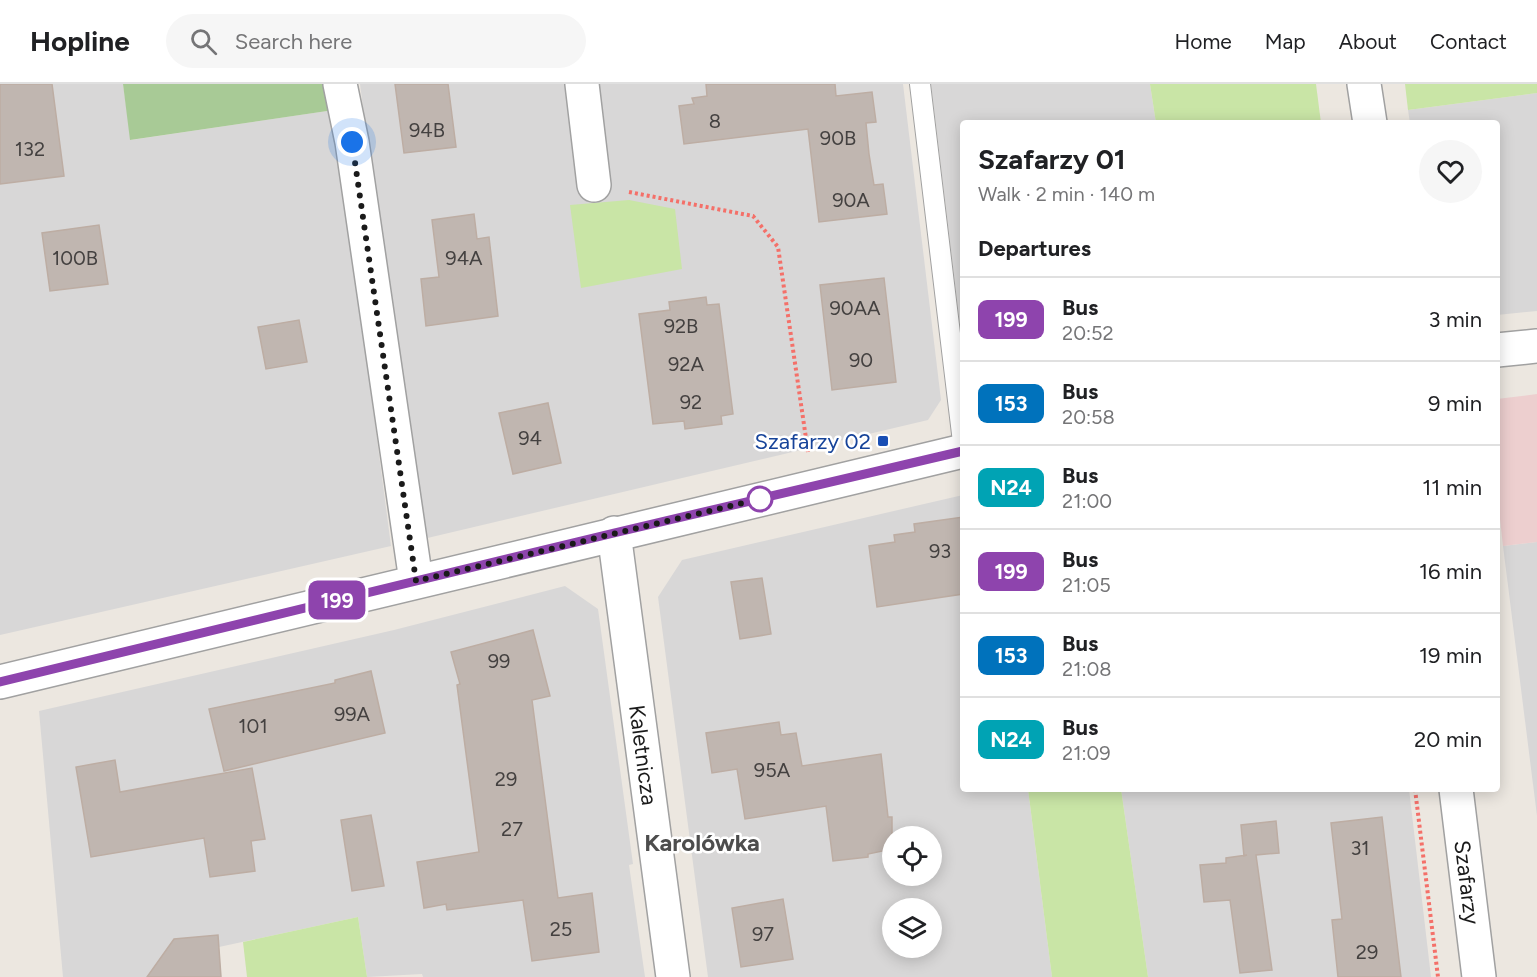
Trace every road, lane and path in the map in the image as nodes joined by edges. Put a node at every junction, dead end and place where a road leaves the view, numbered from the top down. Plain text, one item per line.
1 (340, 84) edge
2 (582, 84) edge
3 (920, 84) edge
4 (1364, 84) edge
5 (1370, 120) edge
6 (594, 185) joint
7 (1537, 346) edge
8 (1500, 350) edge
9 (960, 417) edge
10 (960, 452) edge
11 (809, 459) dead end
12 (614, 533) junction
13 (416, 581) junction
14 (0, 682) edge
15 (1415, 792) edge
16 (1456, 792) edge
17 (673, 977) edge
18 (1438, 977) edge
19 (1479, 977) edge

1 - 13 street
2 - 6 street
3 - 9 lane
4 - 5 street
6 - 11 path
7 - 8 street
10 - 12 street
12 - 13 street
12 - 17 street, Kaletnicza
13 - 14 street
15 - 18 path
16 - 19 street, Szafarzy

